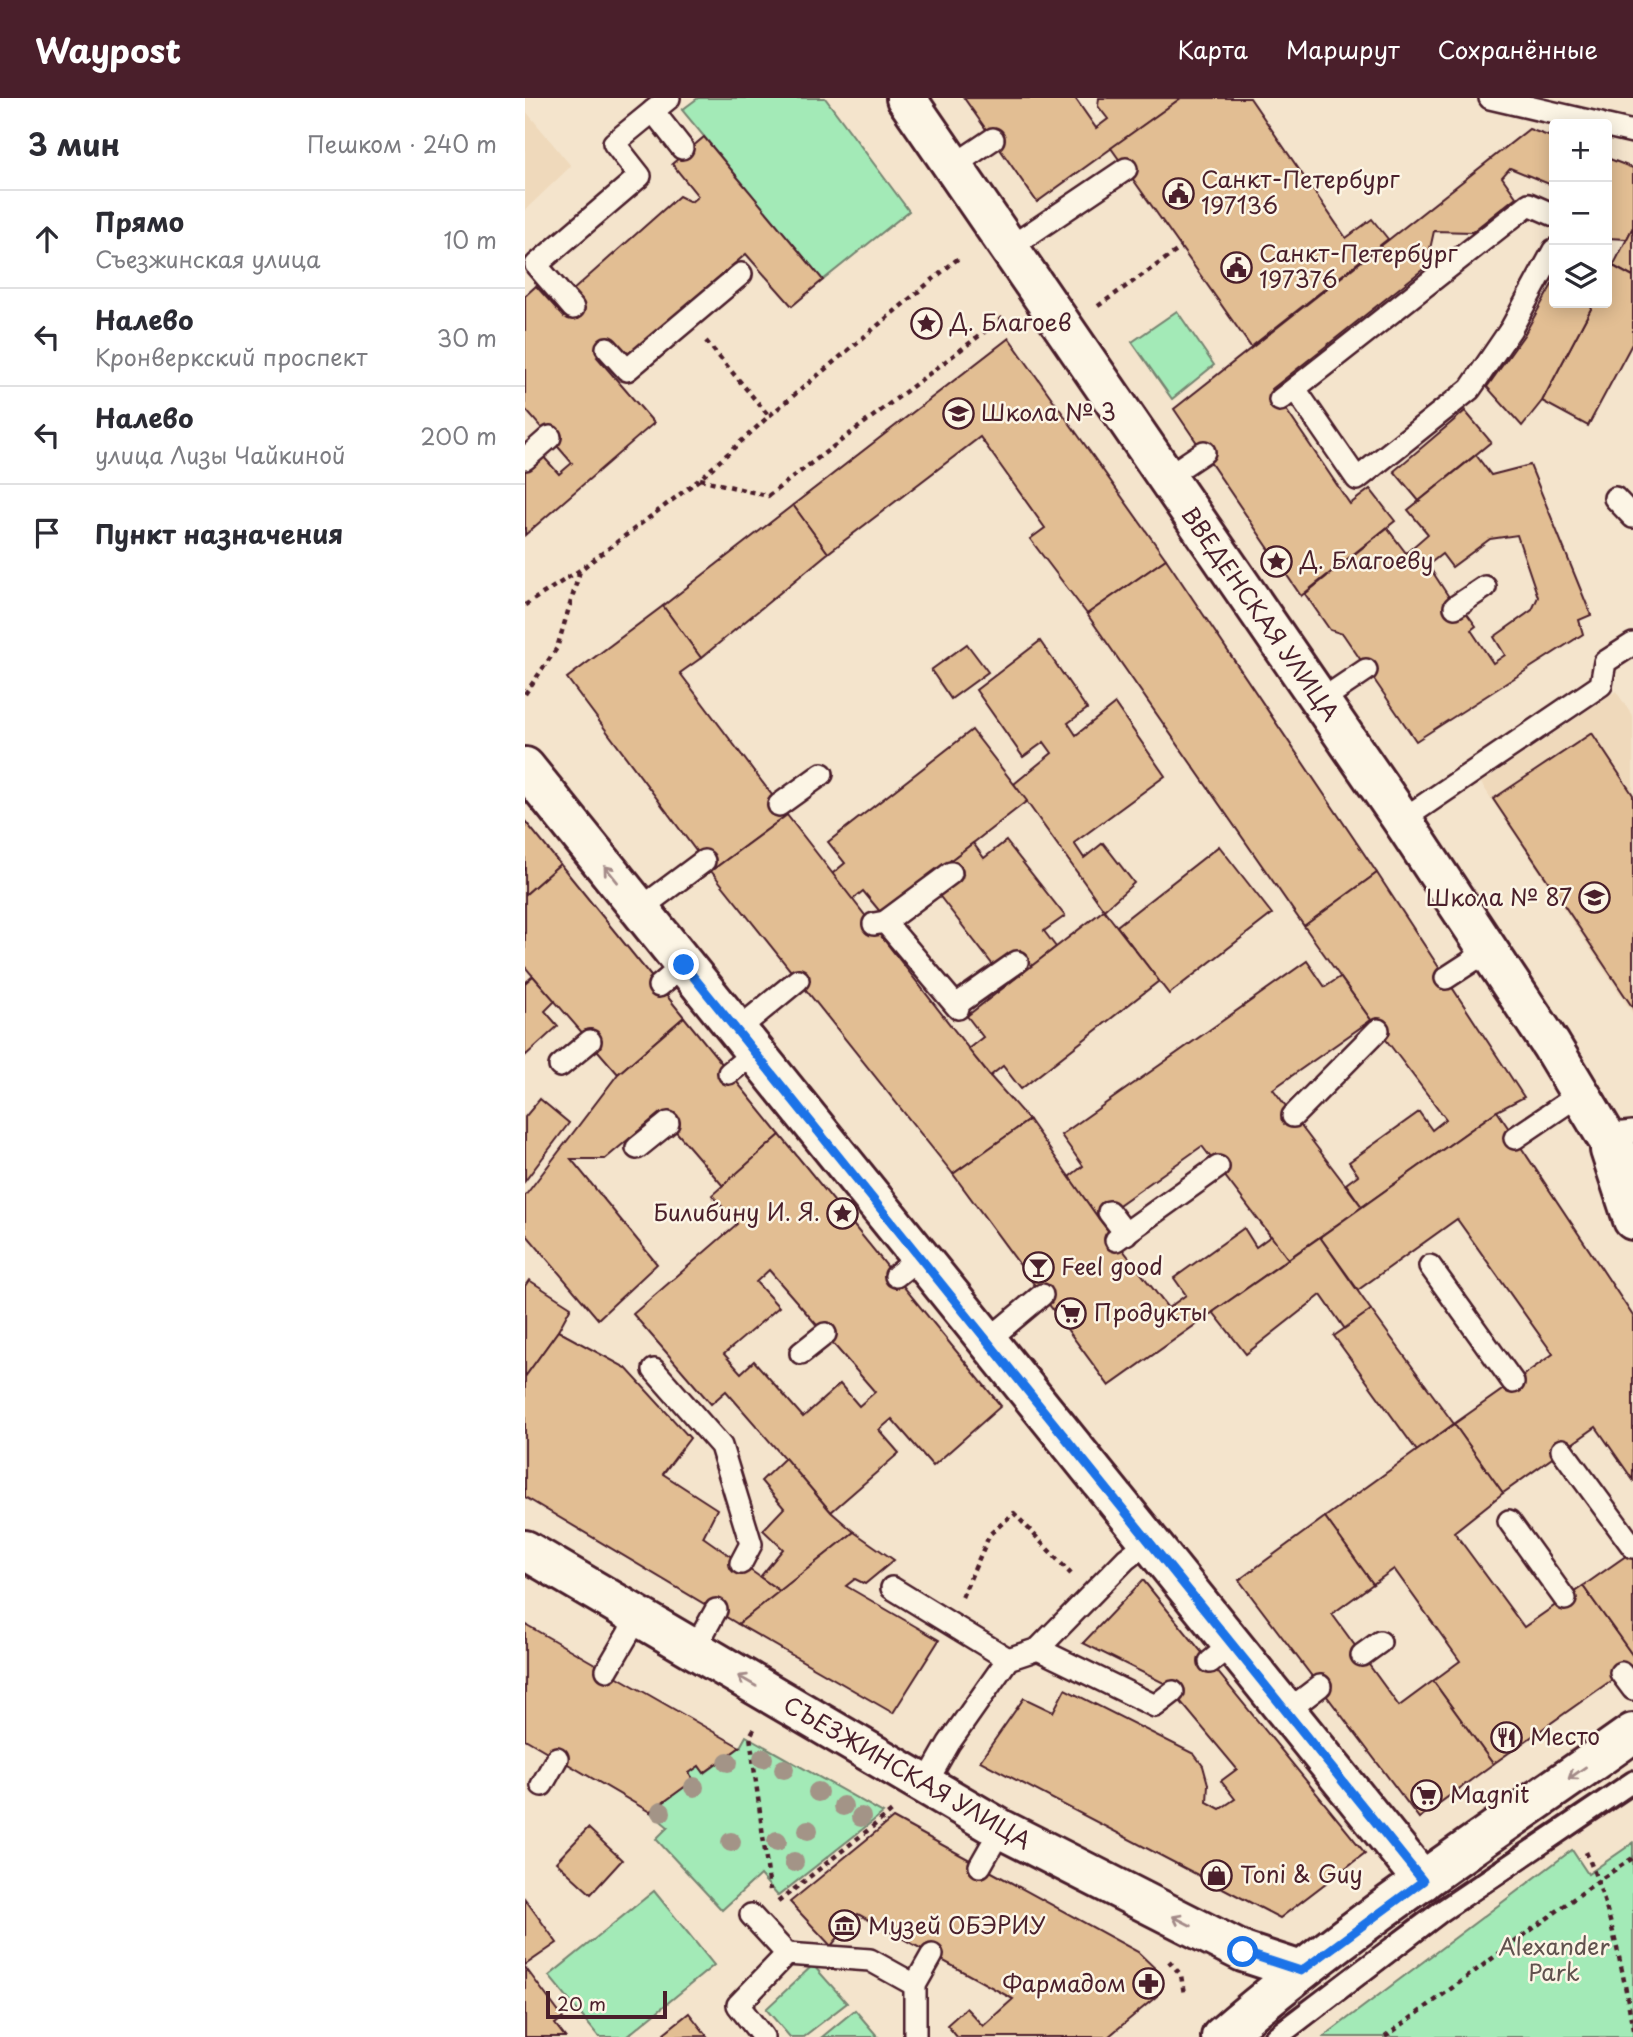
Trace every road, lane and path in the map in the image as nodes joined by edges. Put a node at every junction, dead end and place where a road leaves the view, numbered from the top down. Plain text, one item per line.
1 (906, 98) edge
2 (1490, 98) edge
3 (661, 104) edge
4 (1580, 119) edge
5 (1612, 127) edge
6 (1633, 132) edge
7 (993, 139) dead end
8 (681, 148) dead end
9 (953, 166) junction
10 (1126, 169) dead end
11 (1549, 213) edge
12 (1009, 248) junction
13 (1181, 248) dead end
14 (961, 256) dead end
15 (1549, 259) edge
16 (741, 274) dead end
17 (1097, 306) dead end
18 (573, 308) dead end
19 (1004, 317) dead end
20 (687, 319) junction
21 (607, 348) dead end
22 (769, 416) junction
23 (550, 437) dead end
24 (1204, 452) dead end
25 (525, 459) edge
26 (1165, 478) junction
27 (700, 479) junction
28 (1615, 498) dead end
29 (1633, 517) edge
30 (580, 570) junction
31 (1485, 587) dead end
32 (525, 605) edge
33 (1455, 607) dead end
34 (1633, 643) edge
35 (1366, 670) dead end
36 (525, 694) edge
37 (1320, 701) junction
38 (525, 767) edge
39 (822, 774) dead end
40 (779, 805) dead end
41 (1402, 820) junction
42 (704, 861) dead end
43 (951, 873) dead end
44 (640, 909) junction
45 (1489, 950) junction
46 (1017, 962) dead end
47 (1446, 978) dead end
48 (798, 980) dead end
49 (1378, 1030) dead end
50 (590, 1041) dead end
51 (740, 1052) junction
52 (560, 1066) dead end
53 (1580, 1094) junction
54 (1293, 1116) dead end
55 (668, 1123) dead end
56 (1619, 1133) edge
57 (1515, 1138) dead end
58 (637, 1148) dead end
59 (1218, 1167) dead end
60 (1633, 1173) edge
61 (1109, 1212) dead end
62 (1633, 1220) edge
63 (1430, 1266) dead end
64 (1042, 1295) dead end
65 (825, 1334) dead end
66 (987, 1340) junction
67 (801, 1353) dead end
68 (654, 1370) dead end
69 (1513, 1382) dead end
70 (1562, 1450) dead end
71 (1509, 1521) dead end
72 (1149, 1541) junction
73 (1633, 1547) edge
74 (525, 1550) edge
75 (741, 1563) dead end
76 (892, 1588) dead end
77 (1091, 1595) junction
78 (1565, 1599) dead end
79 (716, 1610) dead end
80 (638, 1617) junction
81 (950, 1624) junction
82 (1380, 1642) dead end
83 (1038, 1649) junction
84 (694, 1650) junction
85 (1362, 1655) dead end
86 (1007, 1659) junction
87 (607, 1670) dead end
88 (1320, 1686) dead end
89 (1173, 1692) dead end
90 (1286, 1712) junction
91 (757, 1723) dead end
92 (1633, 1733) edge
93 (557, 1758) dead end
94 (1633, 1782) edge
95 (542, 1786) dead end
96 (912, 1795) junction
97 (1001, 1829) junction
98 (1584, 1848) dead end
99 (1633, 1858) edge
100 (980, 1866) dead end
101 (1423, 1881) junction
102 (1598, 1881) junction
103 (779, 1901) junction
104 (754, 1919) joint
105 (787, 1954) junction
106 (932, 1955) dead end
107 (1301, 1971) junction
108 (915, 1984) junction
109 (1633, 2029) edge
110 (762, 2037) edge
111 (915, 2037) edge
112 (1221, 2037) edge
113 (1276, 2037) edge
114 (1385, 2037) edge

1 - 9 street, ВВЕДЕНСКАЯ УЛИЦА
2 - 4 lane
3 - 8 lane
3 - 18 lane
5 - 6 lane
7 - 9 lane
9 - 12 street, ВВЕДЕНСКАЯ УЛИЦА
10 - 12 lane
11 - 15 lane
12 - 26 street, ВВЕДЕНСКАЯ УЛИЦА
13 - 17 path
14 - 22 path
16 - 20 lane
19 - 27 path
20 - 21 lane
20 - 22 path
22 - 27 path
23 - 25 lane
24 - 26 lane
26 - 37 street, ВВЕДЕНСКАЯ УЛИЦА
27 - 30 path
28 - 29 lane
30 - 32 path
30 - 36 path
31 - 33 lane
34 - 41 lane
35 - 37 lane
37 - 41 street, ВВЕДЕНСКАЯ УЛИЦА
44 -> 38 street
39 - 40 lane
41 - 45 street, ВВЕДЕНСКАЯ УЛИЦА
42 - 44 lane
43 - 46 lane
44 - 51 street
45 - 47 lane
45 - 53 street, ВВЕДЕНСКАЯ УЛИЦА
48 - 51 lane
49 - 54 lane
50 - 52 lane
51 - 66 street
53 - 56 street, ВВЕДЕНСКАЯ УЛИЦА
53 - 57 lane
55 - 58 lane
56 - 60 street, ВВЕДЕНСКАЯ УЛИЦА
56 - 62 street, ВВЕДЕНСКАЯ УЛИЦА
59 - 61 lane
63 - 69 lane
64 - 66 lane
65 - 67 lane
66 - 72 street
68 - 75 lane
70 - 73 lane
71 - 78 lane
72 - 77 lane
72 - 90 street
74 - 80 street, СЪЕЗЖИНСКАЯ УЛИЦА
76 - 81 lane
77 - 81 path
77 - 83 lane
79 - 84 lane
80 - 84 street, СЪЕЗЖИНСКАЯ УЛИЦА
80 - 87 lane
81 - 86 lane
82 - 85 lane
83 - 86 lane
83 - 89 lane
96 -> 84 street, СЪЕЗЖИНСКАЯ УЛИЦА
86 - 96 lane
88 - 90 lane
90 - 101 street
91 - 103 path
92 -> 101 street
93 - 95 lane
94 - 113 lane
96 - 97 street, СЪЕЗЖИНСКАЯ УЛИЦА
96 - 103 path
97 - 100 lane
107 -> 97 street, СЪЕЗЖИНСКАЯ УЛИЦА
98 - 102 path
99 - 102 path
101 - 107 street
102 - 109 path
102 - 114 path
103 - 104 path
104 - 105 lane
105 - 108 lane
105 - 110 lane
106 - 108 lane
107 - 112 street
108 - 111 lane

